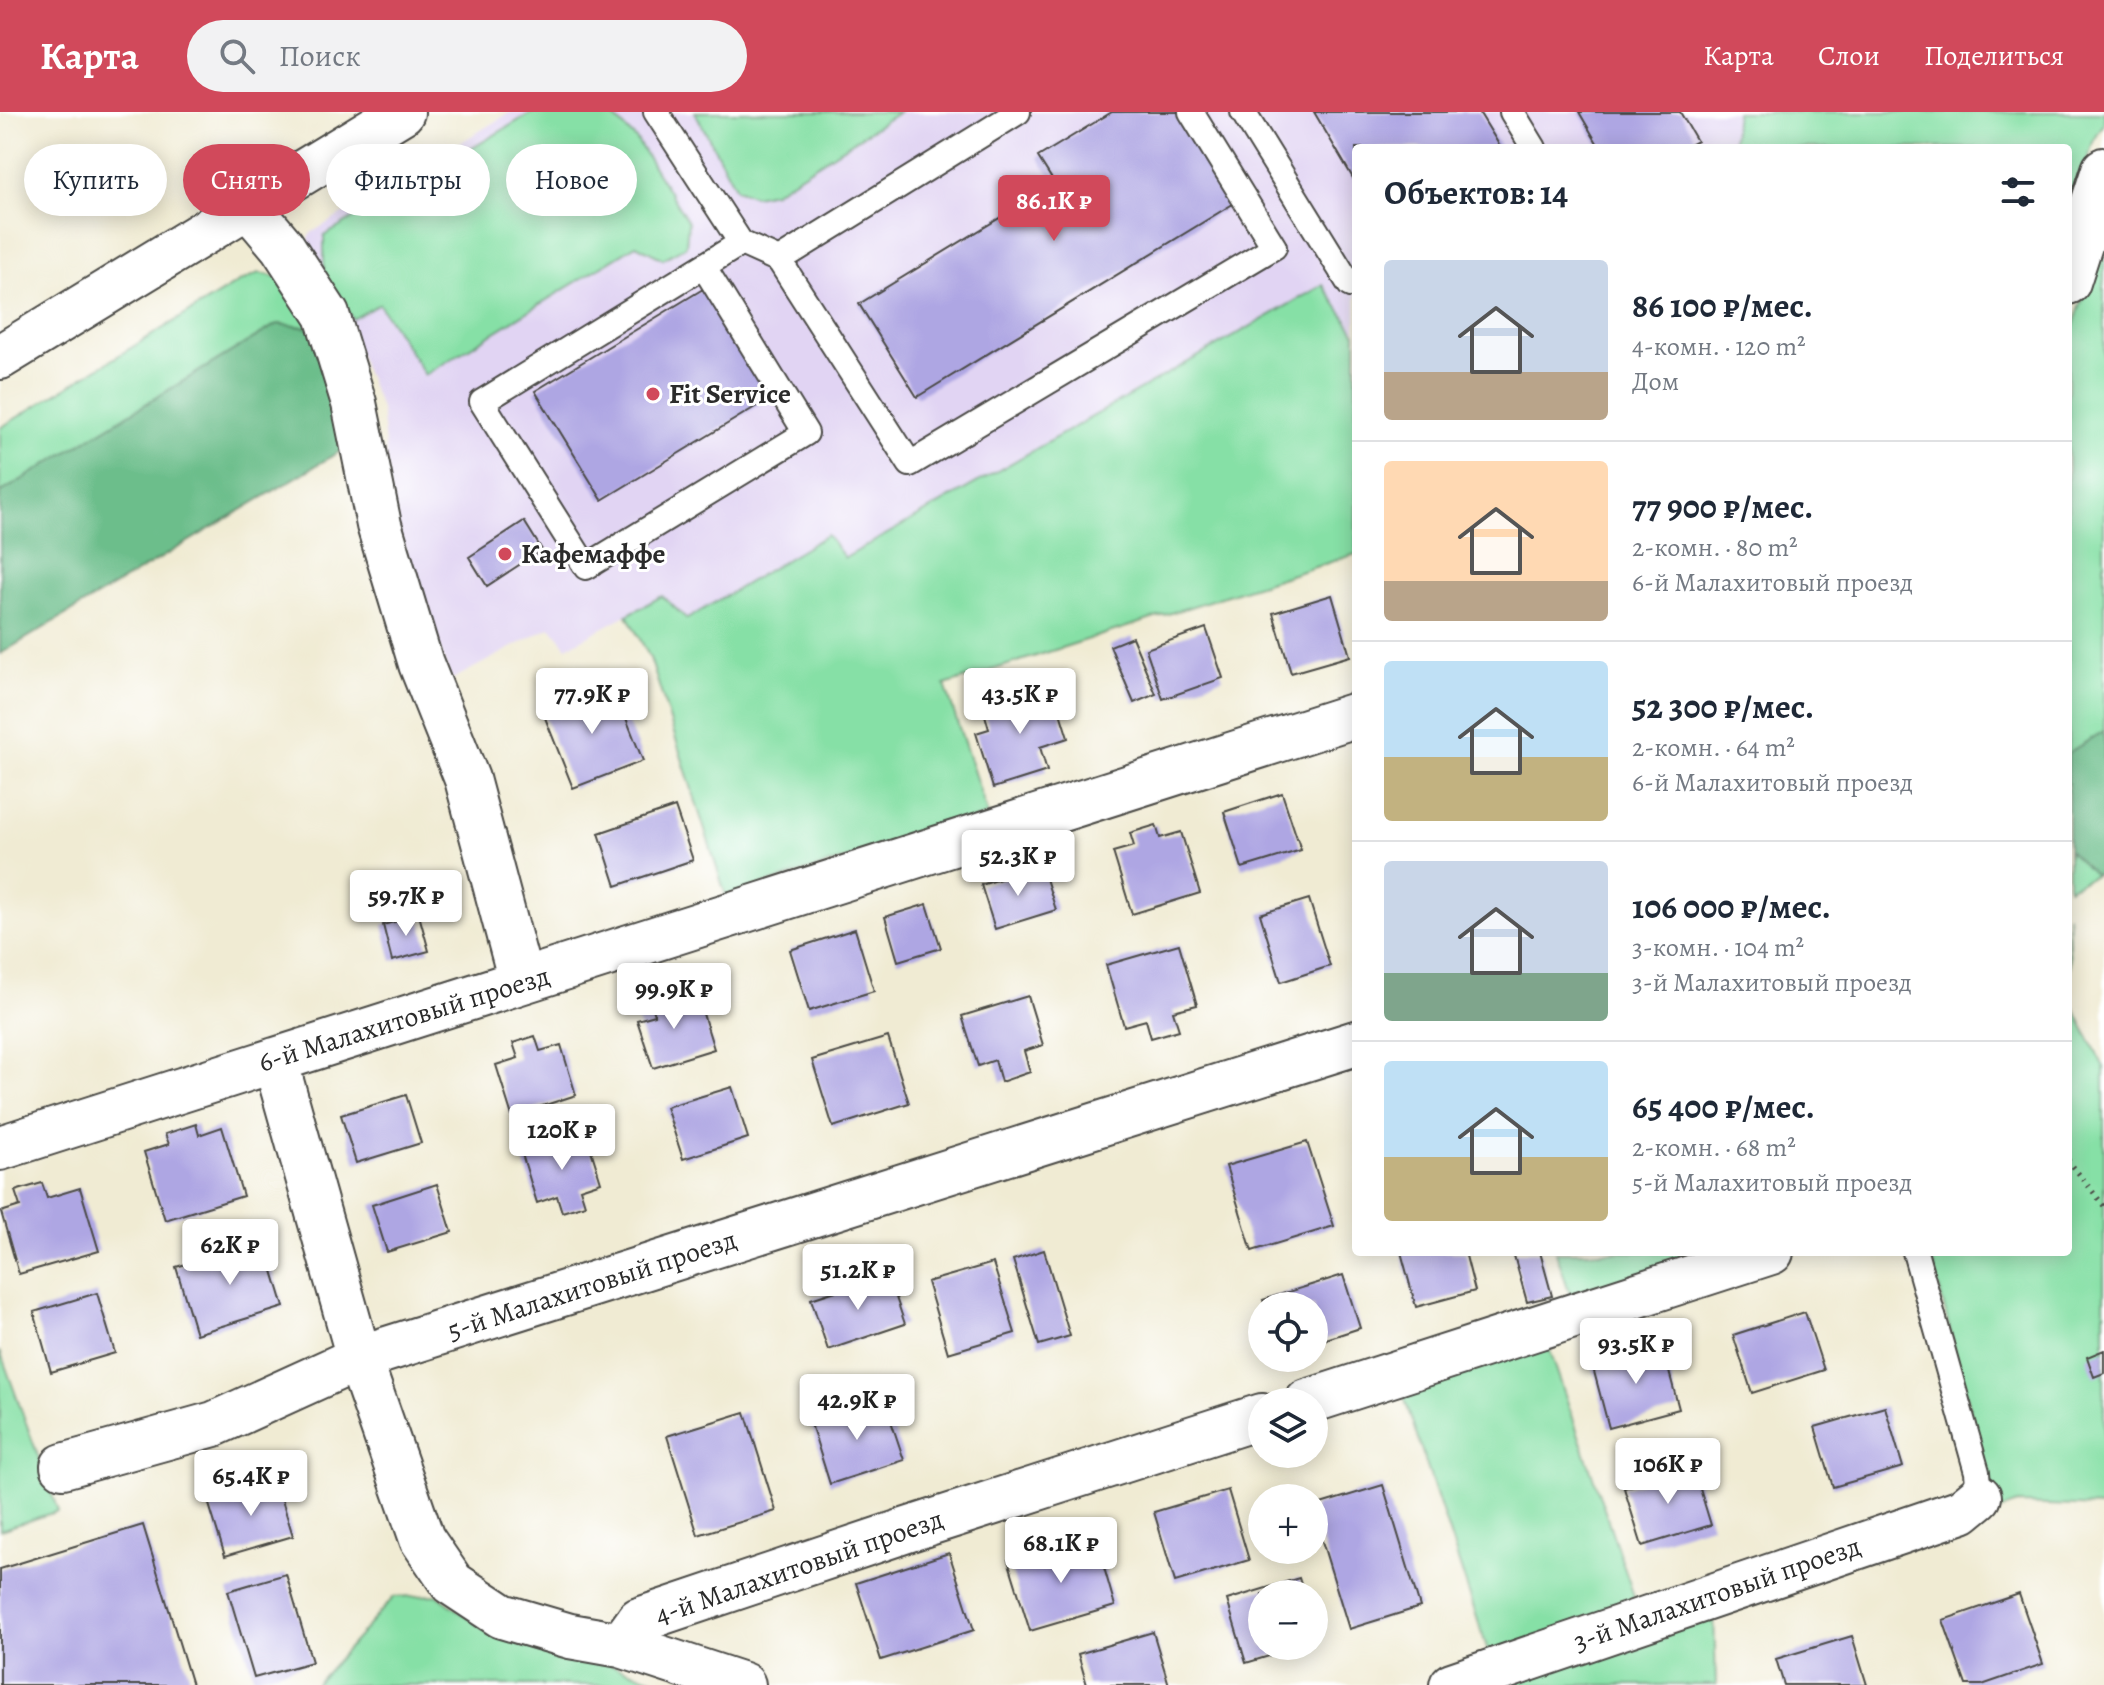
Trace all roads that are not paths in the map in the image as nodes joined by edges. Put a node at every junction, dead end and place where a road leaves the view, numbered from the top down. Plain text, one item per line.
1 (402, 112) edge
2 (656, 112) edge
3 (1018, 112) edge
4 (1191, 112) edge
5 (1243, 112) edge
6 (1512, 112) edge
7 (1532, 144) edge
8 (310, 169) edge
9 (2104, 170) edge
10 (234, 216) edge
11 (257, 216) edge
12 (741, 243) junction
13 (779, 260) junction
14 (704, 267) junction
15 (2072, 270) edge
16 (1352, 284) edge
17 (0, 357) edge
18 (1352, 716) edge
19 (521, 981) junction
20 (1352, 1044) edge
21 (275, 1060) junction
22 (0, 1148) edge
23 (1759, 1256) edge
24 (1916, 1256) edge
25 (359, 1358) junction
26 (1328, 1395) edge
27 (1248, 1420) edge
28 (63, 1466) dead end
29 (1979, 1497) joint
30 (621, 1645) junction
31 (1538, 1671) edge
32 (743, 1685) edge
33 (1452, 1685) edge

1 - 8 street
2 - 12 lane
3 - 13 lane
4 - 13 lane
5 - 16 lane
6 - 7 lane
9 - 15 street
10 - 17 street
11 - 19 street
12 - 13 lane
12 - 14 lane
14 - 14 lane
18 - 19 street, 6-й Малахитовый проезд
19 - 21 street, 6-й Малахитовый проезд
20 - 25 street, 5-й Малахитовый проезд
21 - 22 street, 6-й Малахитовый проезд
21 - 25 street
23 - 26 street
24 - 29 lane
25 - 28 street, 5-й Малахитовый проезд
25 - 30 street
27 - 30 street, 4-й Малахитовый проезд
29 - 31 street, 3-й Малахитовый проезд
30 - 32 street
31 - 33 street, 3-й Малахитовый проезд

